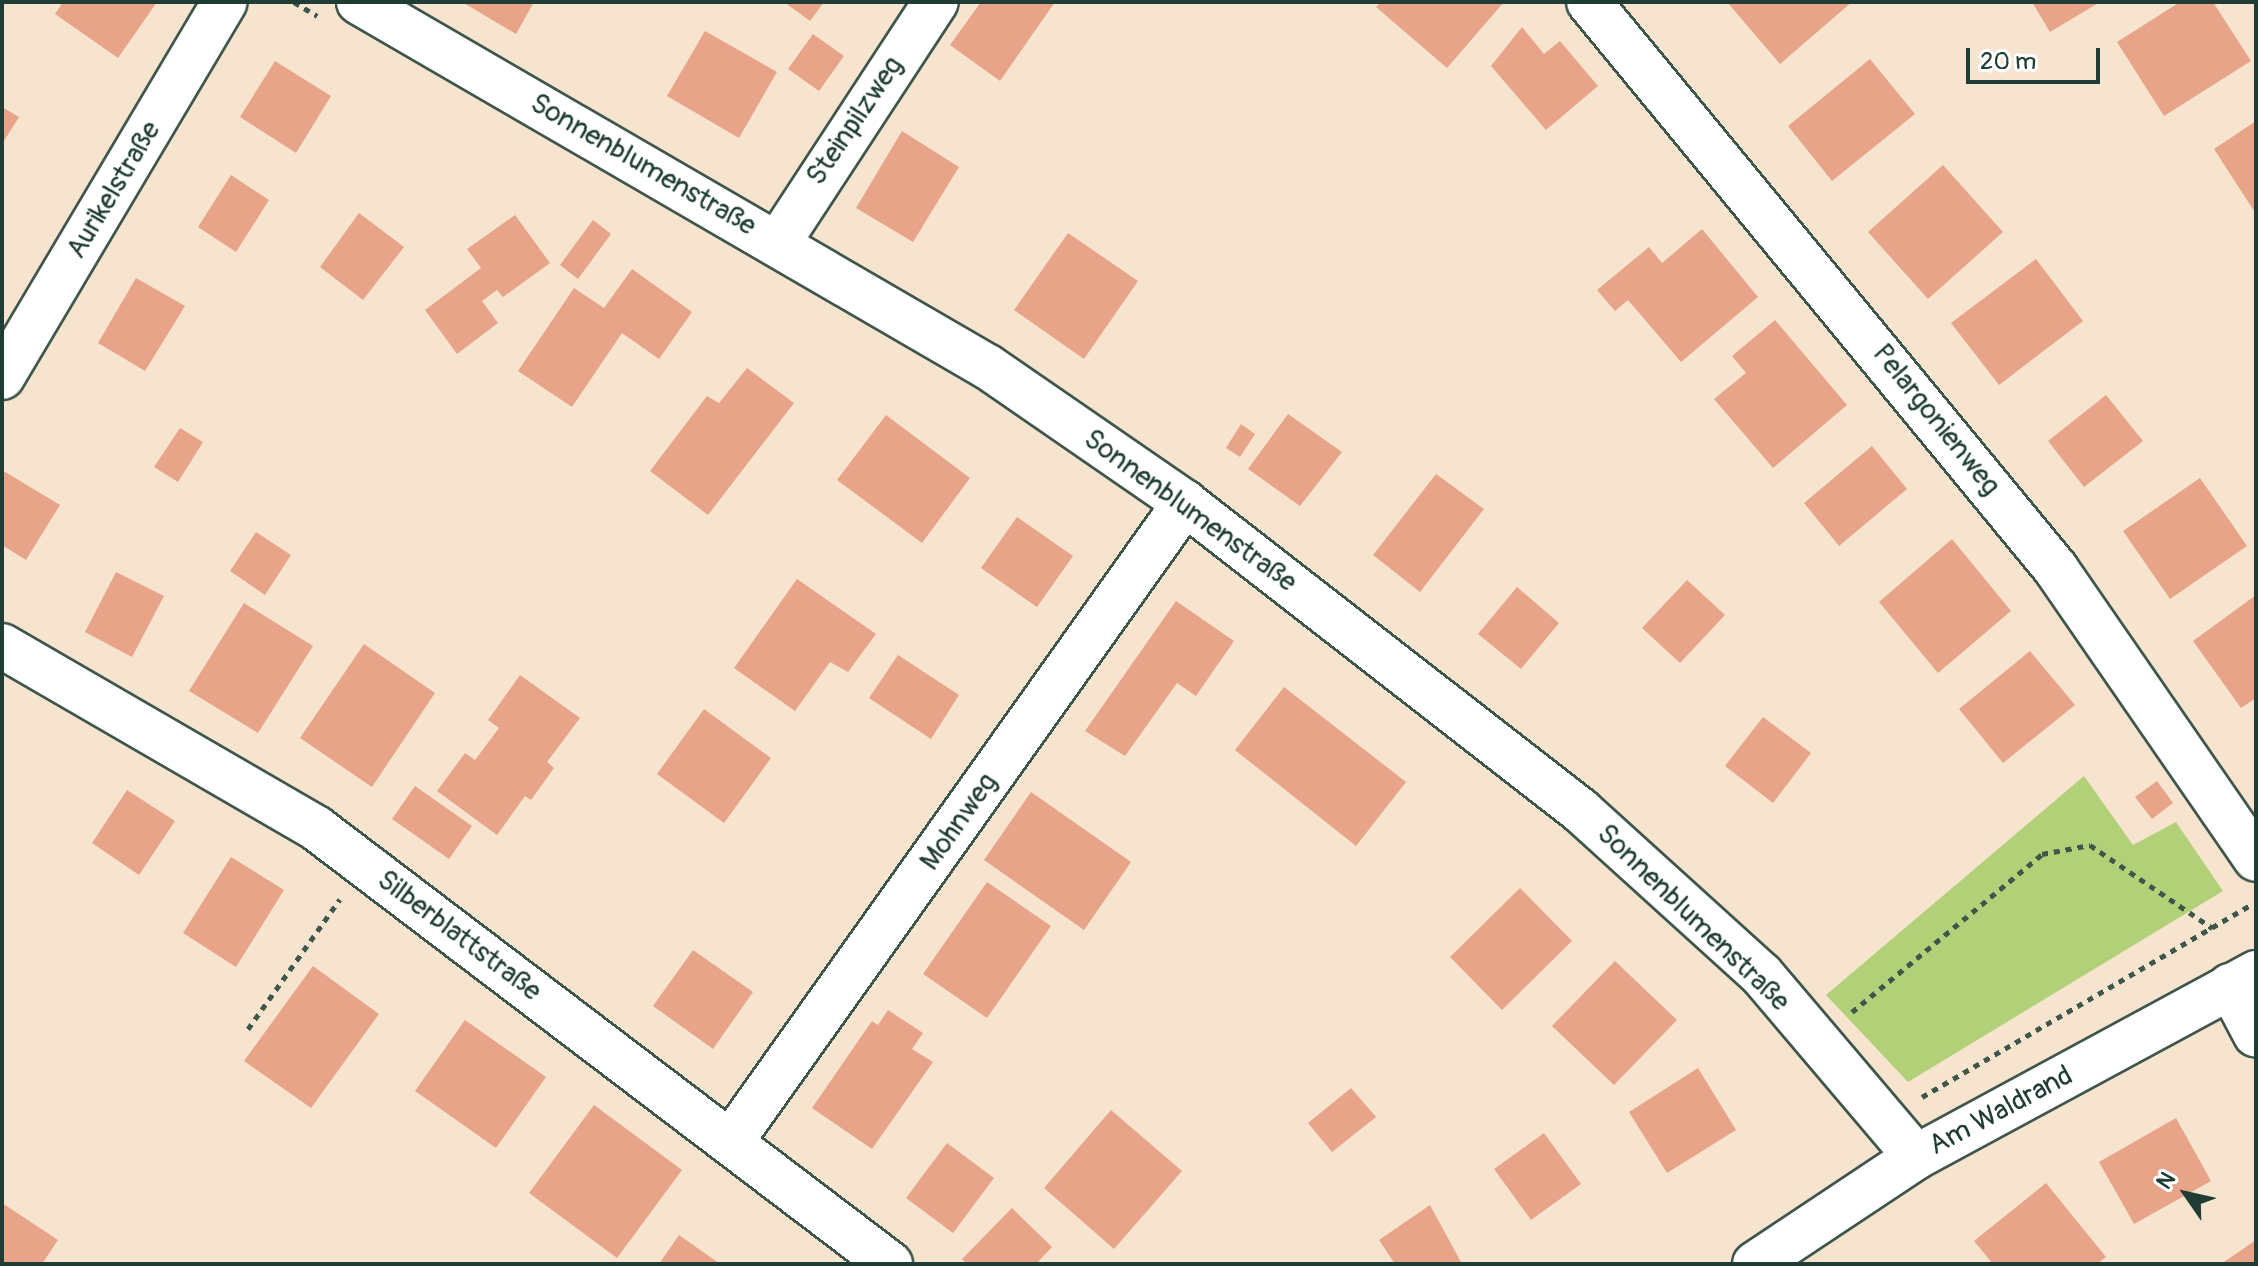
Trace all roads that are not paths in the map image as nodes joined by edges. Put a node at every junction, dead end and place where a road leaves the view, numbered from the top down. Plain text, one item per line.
1 (225, 2) edge
2 (936, 2) edge
3 (1589, 2) edge
4 (366, 4) edge
5 (778, 243) junction
6 (2, 377) edge
7 (1185, 503) junction
8 (2, 646) edge
9 (2256, 859) edge
10 (2243, 979) edge
11 (2256, 1035) edge
12 (732, 1140) junction
13 (1916, 1157) junction
14 (890, 1264) edge
15 (1755, 1264) edge

1 - 6 street, Aurikelstraße
2 - 5 street, Steinpilzweg
3 - 9 street, Pelargonienweg
4 - 5 street, Sonnenblumenstraße
5 - 7 street, Sonnenblumenstraße
7 - 12 street, Mohnweg
7 - 13 street, Sonnenblumenstraße
8 - 12 street, Silberblattstraße
10 - 11 street
10 - 13 street, Am Waldrand
12 - 14 street, Silberblattstraße
13 - 15 street, Am Waldrand

